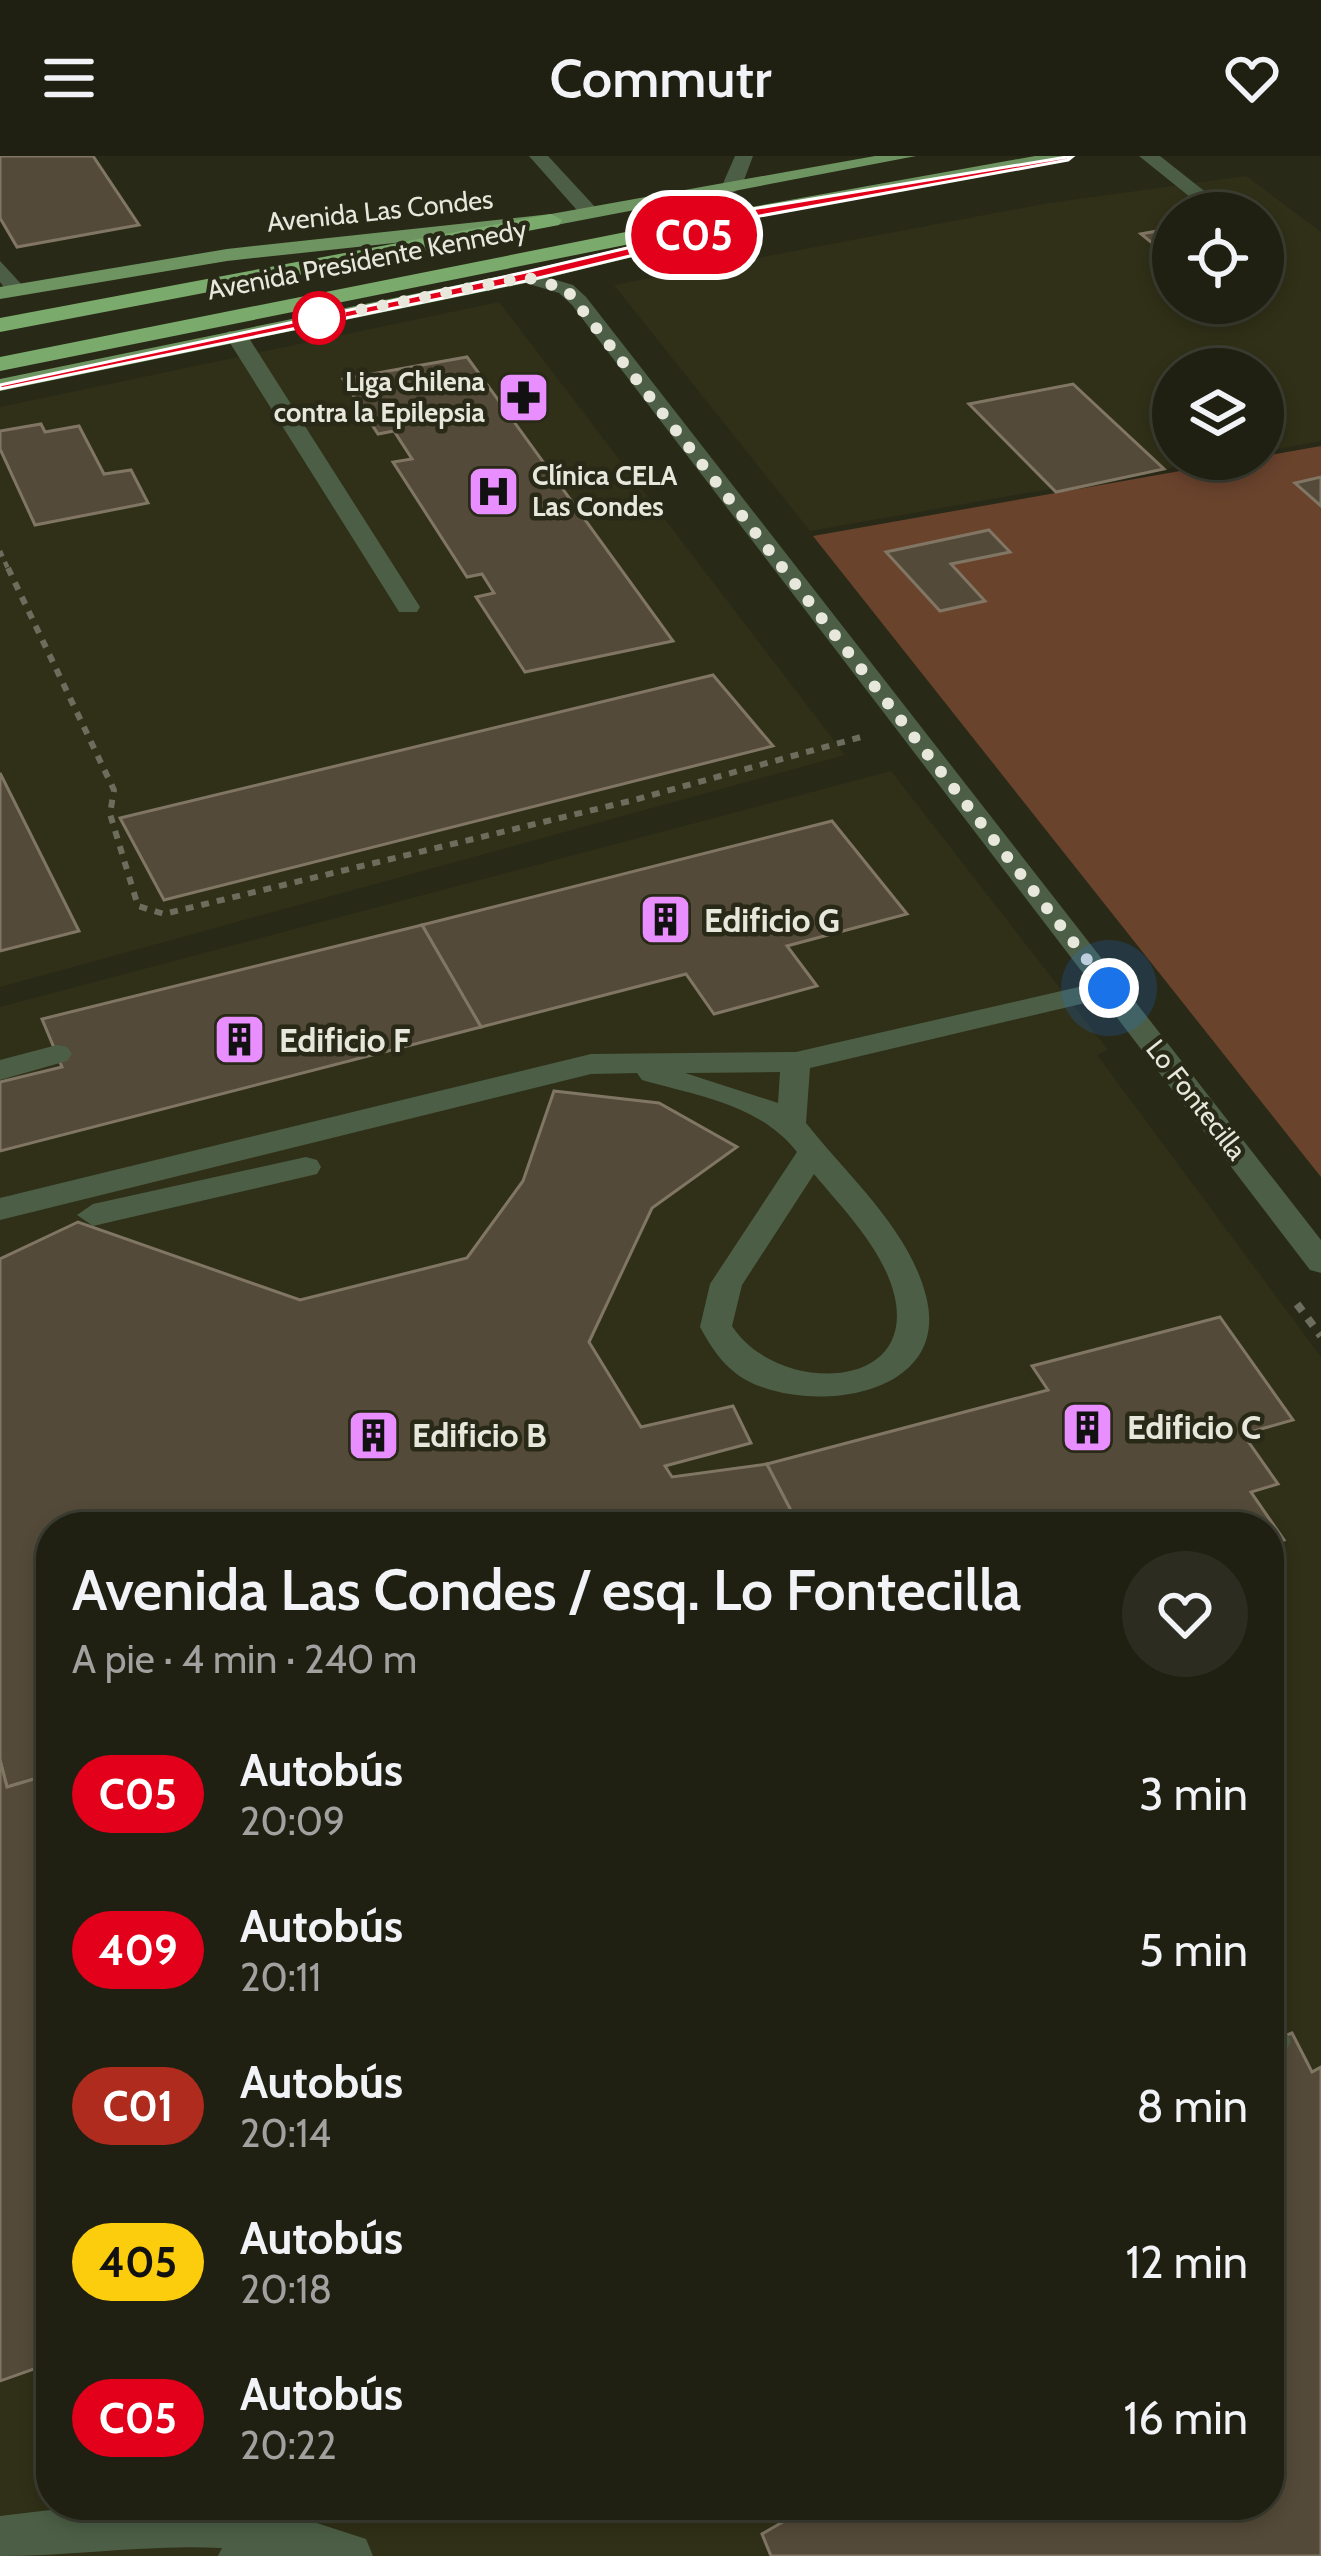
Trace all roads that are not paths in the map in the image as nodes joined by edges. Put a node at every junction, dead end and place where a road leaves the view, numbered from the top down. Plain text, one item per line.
1 (538, 156) edge
2 (744, 156) edge
3 (907, 156) edge
4 (1067, 156) edge
5 (1148, 156) edge
6 (731, 188) junction
7 (1195, 192) edge
8 (590, 213) junction
9 (746, 214) junction
10 (550, 220) junction
11 (0, 267) edge
12 (526, 277) junction
13 (8, 291) edge
14 (0, 326) edge
15 (236, 334) junction
16 (0, 364) edge
17 (0, 385) edge
18 (408, 607) dead end
19 (1109, 988) junction
20 (57, 1054) dead end
21 (796, 1062) junction
22 (591, 1064) junction
23 (0, 1070) edge
24 (791, 1124) junction
25 (812, 1153) junction
26 (306, 1167) dead end
27 (0, 1209) edge
28 (93, 1215) dead end
29 (1321, 1262) edge
30 (255, 2529) edge
31 (0, 2540) edge
32 (350, 2556) edge

1 - 8 street
2 - 6 street
3 - 6 main road, Avenida Las Condes
4 - 9 main road
5 - 7 street
6 - 8 main road, Avenida Las Condes
8 - 10 main road, Avenida Las Condes
9 - 12 main road
9 - 16 highway, Avenida Presidente Kennedy
10 - 13 main road, Avenida Las Condes
10 - 14 highway, Avenida Presidente Kennedy
11 - 13 street
12 - 15 main road
12 - 19 street, Lo Fontecilla
15 - 17 main road
15 - 18 street
19 - 21 street
19 - 29 street, Lo Fontecilla
20 - 23 street
21 - 22 street
21 - 24 street
22 - 24 street
22 - 27 street
24 - 25 street
25 - 25 street
26 - 28 street
30 - 31 street
30 - 32 street

